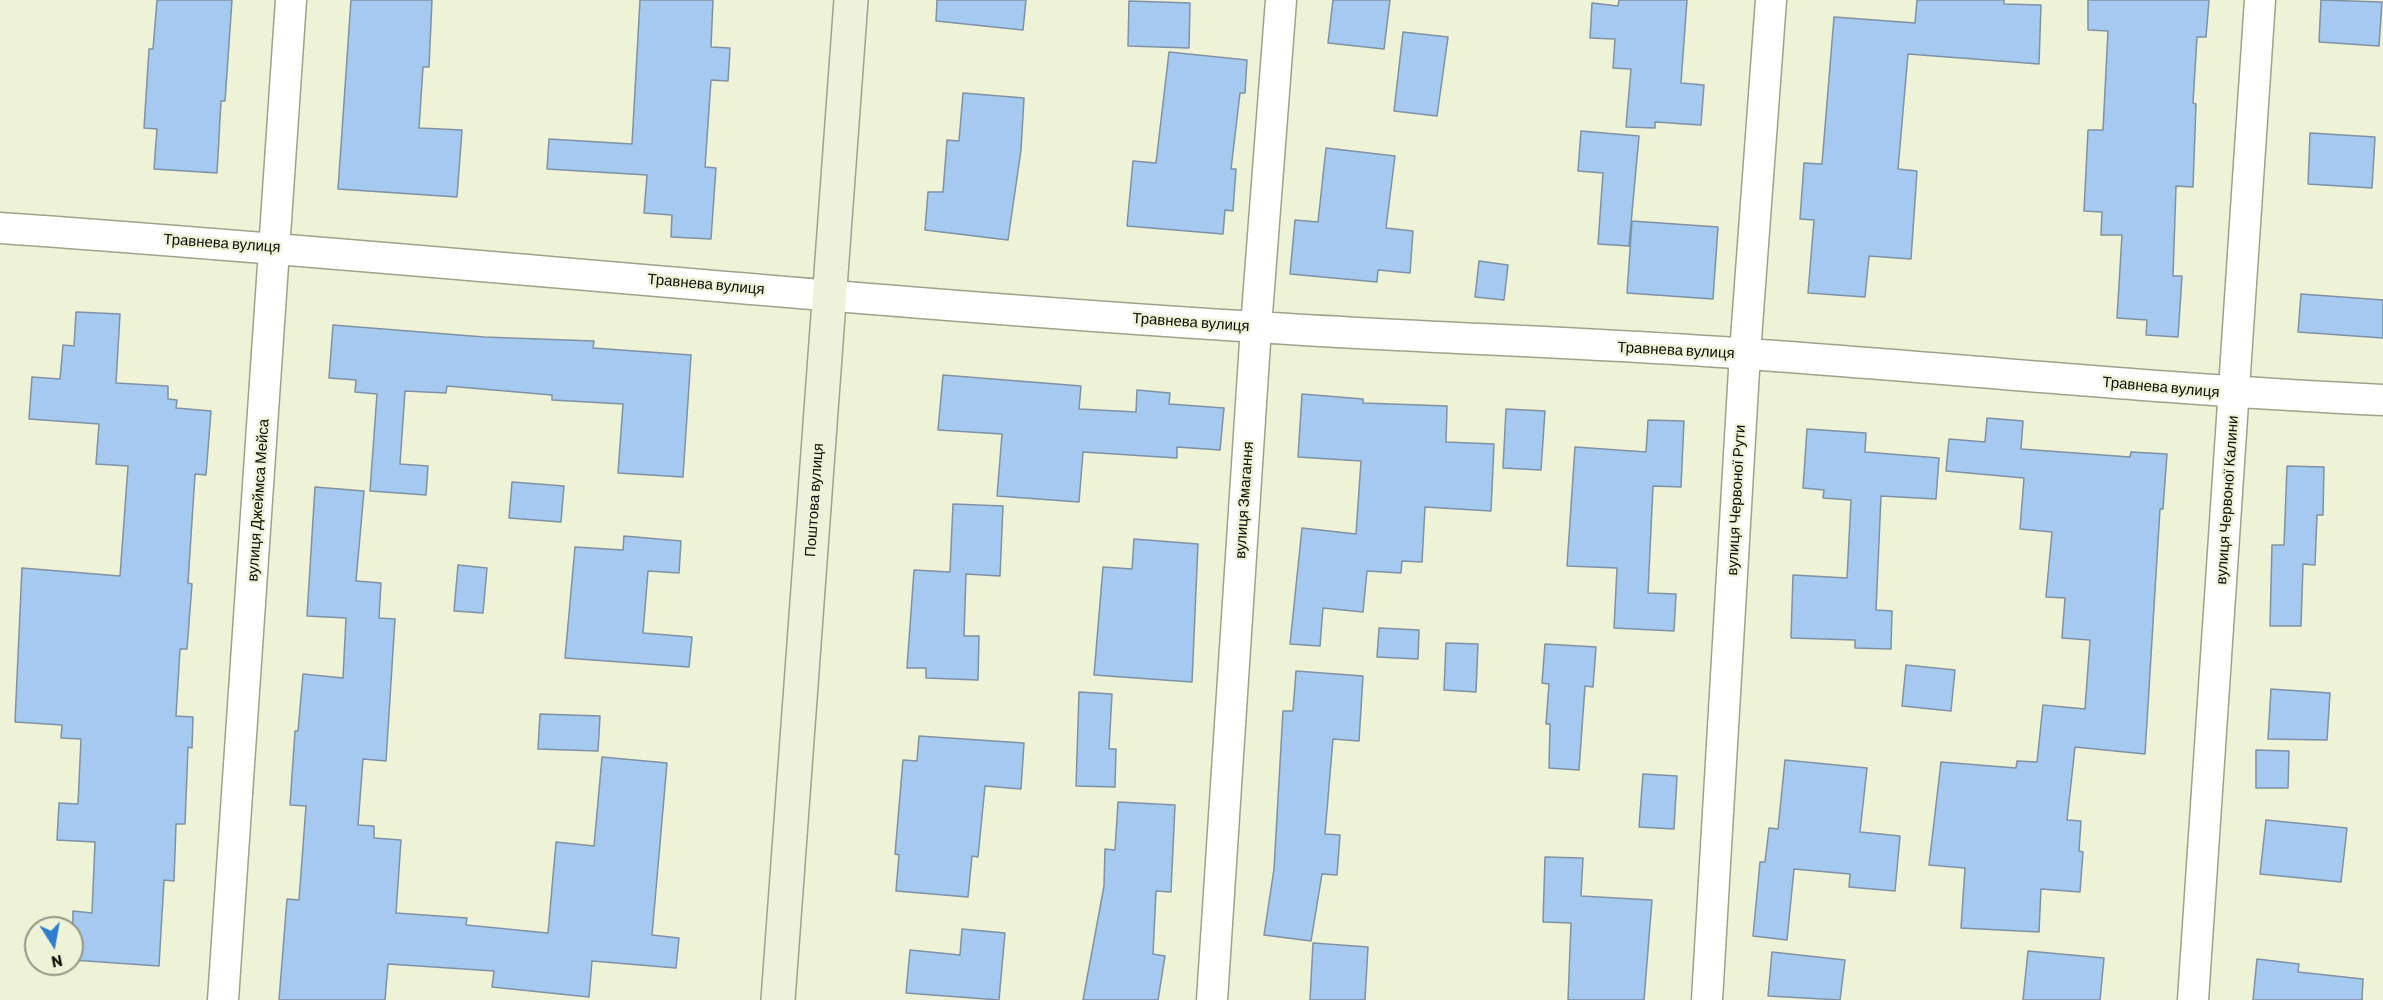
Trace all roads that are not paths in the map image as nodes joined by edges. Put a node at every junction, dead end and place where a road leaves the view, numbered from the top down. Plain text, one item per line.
1 (291, 0) edge
2 (851, 0) edge
3 (1281, 0) edge
4 (1771, 0) edge
5 (2260, 0) edge
6 (0, 228) edge
7 (275, 247) junction
8 (829, 295) junction
9 (1256, 327) junction
10 (1745, 353) junction
11 (2235, 393) junction
12 (2383, 400) edge
13 (223, 1000) edge
14 (778, 1000) edge
15 (1212, 1000) edge
16 (1707, 1000) edge
17 (2193, 1000) edge

1 - 7 street, вулиця Джеймса Мейса
2 - 8 street, Поштова вулиця
3 - 9 street, вулиця Змагання
4 - 10 street, вулиця Червоної Рути
5 - 11 street, вулиця Червоної Калини
6 - 7 street, Травнева вулиця
7 - 8 street, Травнева вулиця
7 - 13 street, вулиця Джеймса Мейса
8 - 9 street, Травнева вулиця
8 - 14 street, Поштова вулиця
9 - 10 street, Травнева вулиця
9 - 15 street, вулиця Змагання
10 - 11 street, Травнева вулиця
10 - 16 street, вулиця Червоної Рути
11 - 12 street, Травнева вулиця
11 - 17 street, вулиця Червоної Калини

